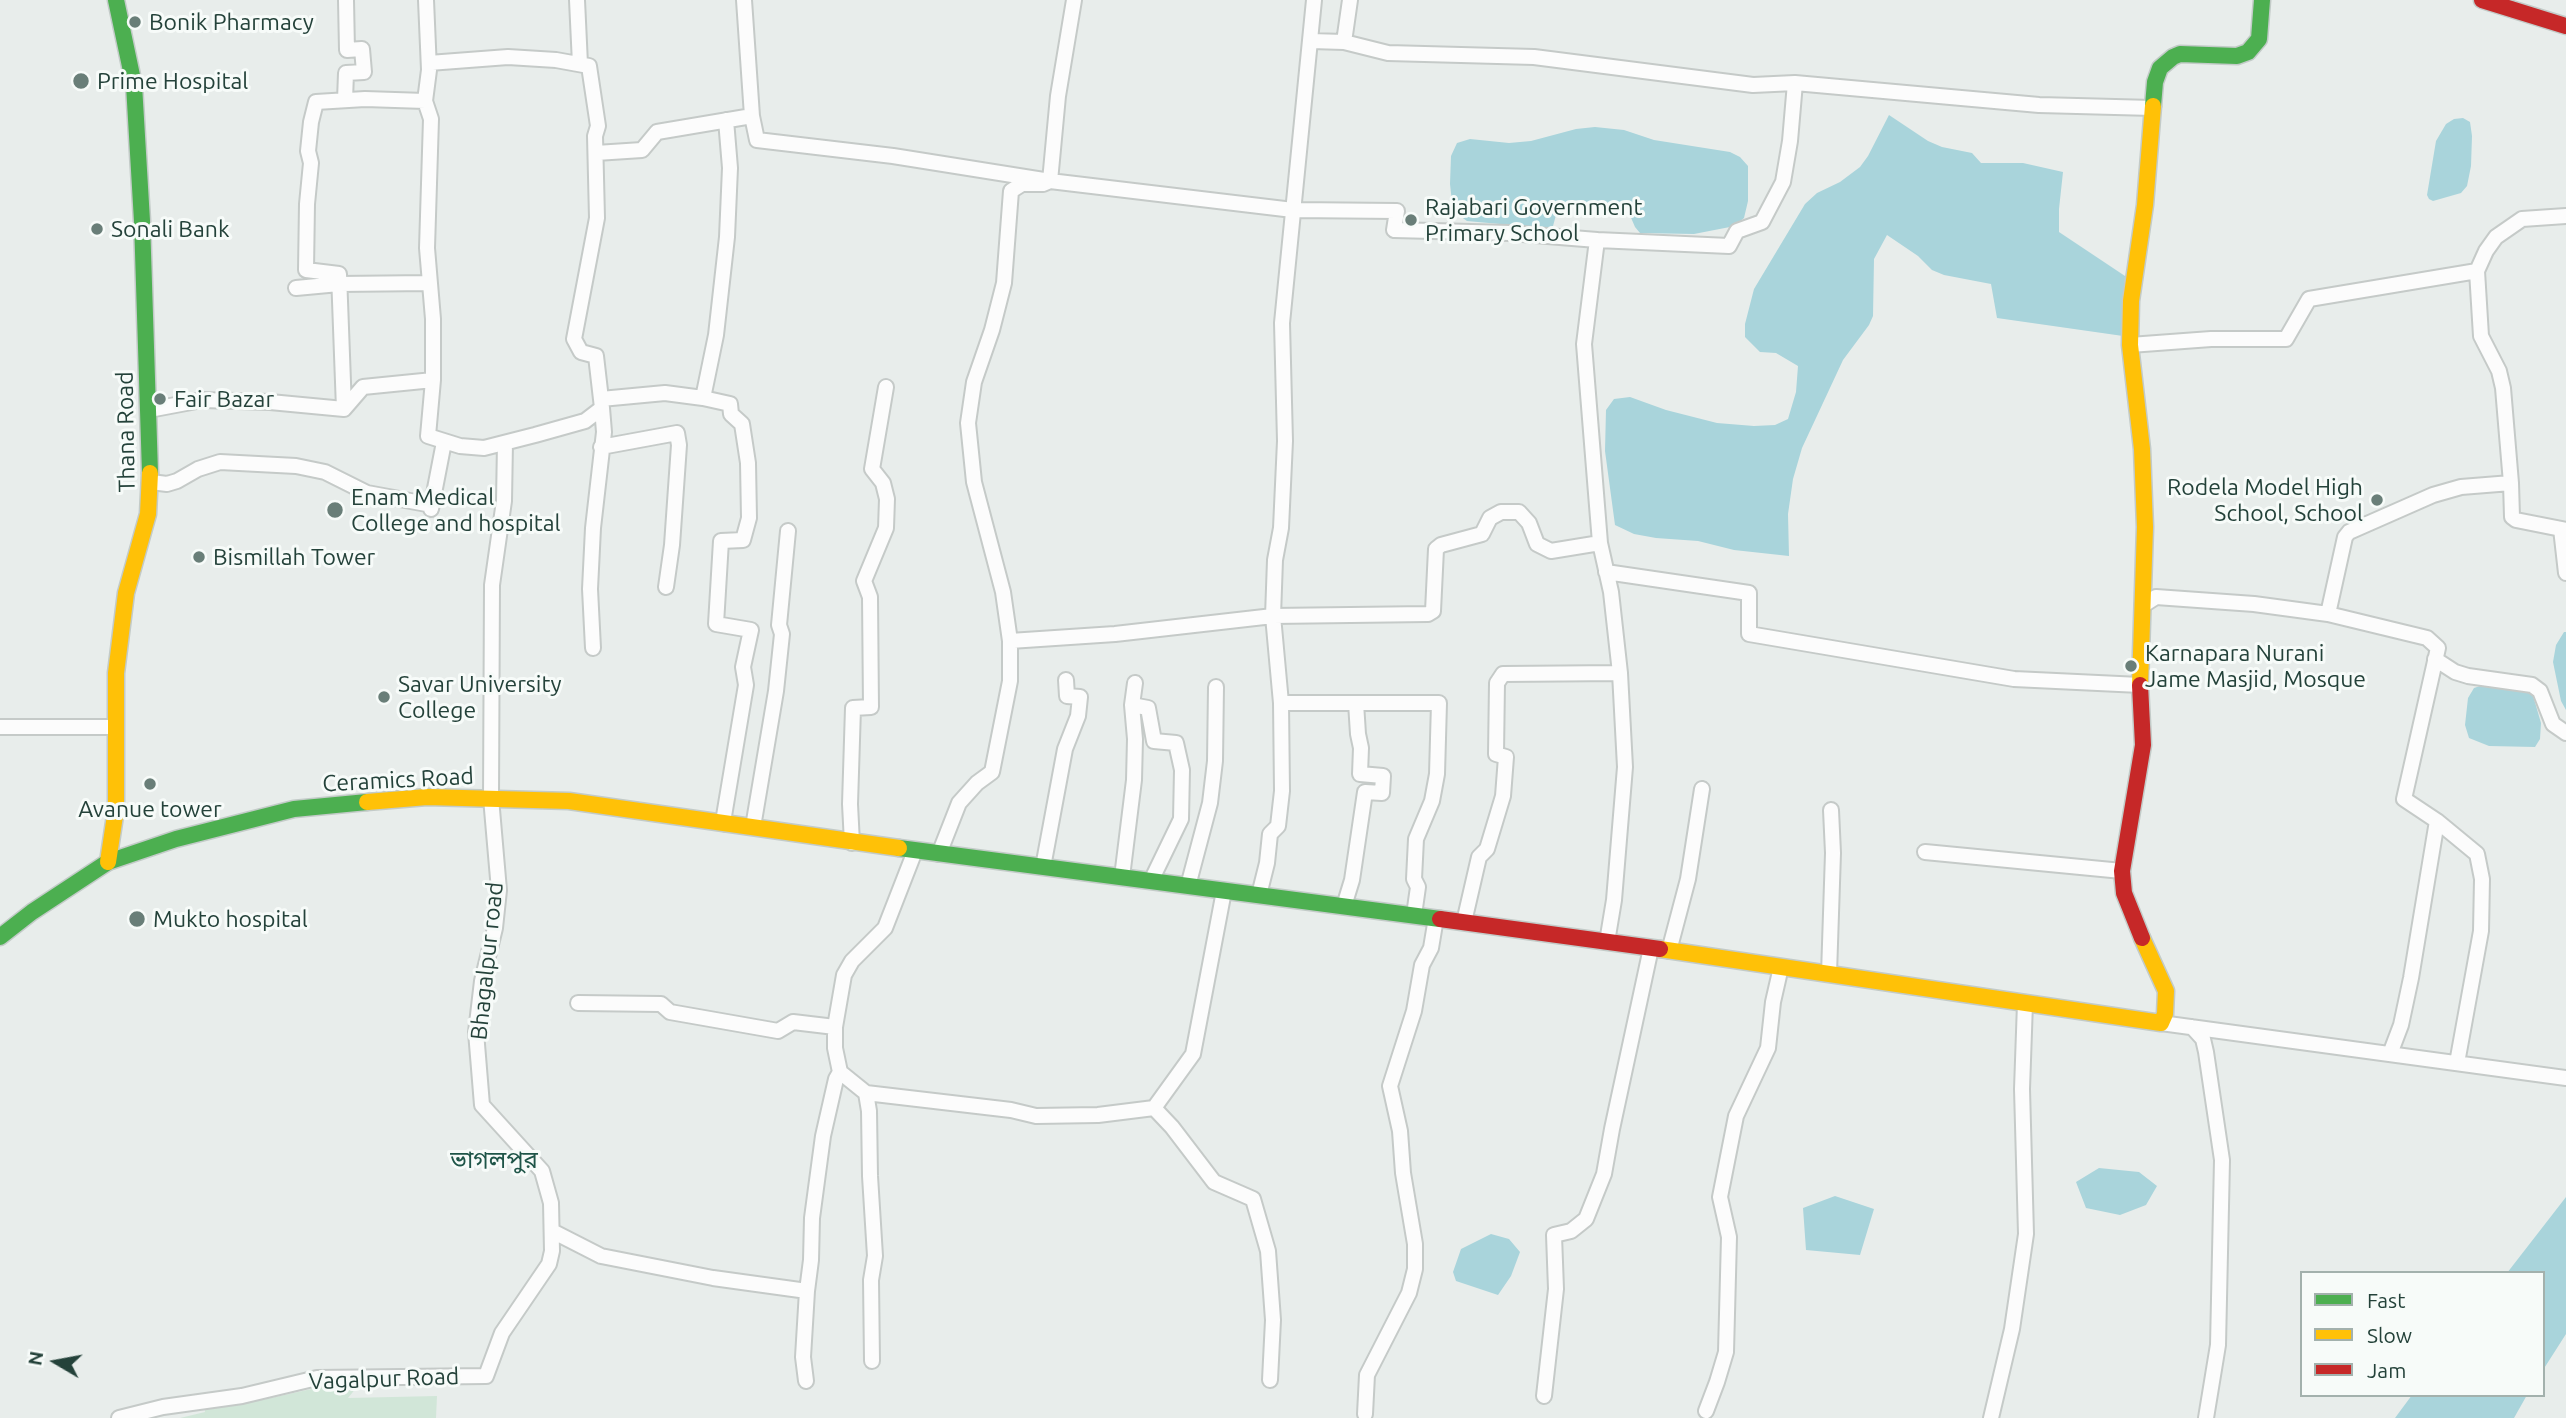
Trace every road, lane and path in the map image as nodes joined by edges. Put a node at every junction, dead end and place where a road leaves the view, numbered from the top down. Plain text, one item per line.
1 (116, 0) edge
2 (124, 0) edge
3 (346, 0) edge
4 (426, 0) edge
5 (577, 0) edge
6 (744, 0) edge
7 (1074, 0) edge
8 (1314, 0) edge
9 (1350, 0) edge
10 (2262, 0) edge
11 (2482, 0) edge
12 (2526, 0) edge
13 (2566, 12) edge
14 (2566, 26) edge
15 (1311, 41) junction
16 (1344, 43) junction
17 (429, 63) junction
18 (580, 64) junction
19 (1795, 83) junction
20 (345, 100) junction
21 (425, 101) junction
22 (2153, 108) junction
23 (751, 116) junction
24 (726, 120) junction
25 (596, 153) junction
26 (1050, 180) junction
27 (1293, 210) junction
28 (2566, 216) edge
29 (1597, 240) junction
30 (2477, 271) junction
31 (429, 283) dead end
32 (339, 284) junction
33 (296, 288) dead end
34 (2130, 345) junction
35 (433, 380) junction
36 (886, 387) dead end
37 (703, 398) junction
38 (602, 404) junction
39 (344, 409) junction
40 (149, 410) junction
41 (444, 442) junction
42 (505, 443) junction
43 (601, 447) junction
44 (151, 482) junction
45 (2511, 482) junction
46 (2563, 530) edge
47 (788, 531) dead end
48 (1600, 543) junction
49 (1606, 572) junction
50 (2566, 573) edge
51 (666, 587) dead end
52 (2142, 606) junction
53 (2328, 614) junction
54 (1273, 616) junction
55 (1010, 641) junction
56 (593, 648) dead end
57 (2435, 659) junction
58 (1620, 673) junction
59 (1066, 680) dead end
60 (1135, 682) dead end
61 (2140, 685) junction
62 (1216, 687) dead end
63 (1281, 703) junction
64 (1356, 703) junction
65 (1132, 705) junction
66 (115, 726) junction
67 (0, 727) edge
68 (2566, 733) edge
69 (1702, 789) dead end
70 (491, 797) junction
71 (1831, 810) dead end
72 (2437, 821) junction
73 (726, 824) junction
74 (753, 827) junction
75 (852, 842) junction
76 (915, 851) junction
77 (1925, 852) dead end
78 (939, 854) junction
79 (108, 862) junction
80 (1044, 867) junction
81 (2122, 870) junction
82 (1122, 877) junction
83 (1151, 881) junction
84 (1188, 886) junction
85 (1224, 891) junction
86 (1259, 895) junction
87 (1344, 906) junction
88 (1413, 915) junction
89 (1436, 918) junction
90 (1464, 922) junction
91 (0, 937) edge
92 (1607, 942) junction
93 (1651, 948) junction
94 (1669, 951) junction
95 (1781, 967) junction
96 (1829, 974) junction
97 (578, 1003) dead end
98 (2025, 1003) junction
99 (2161, 1023) junction
100 (835, 1027) junction
101 (2192, 1027) junction
102 (2390, 1054) junction
103 (2457, 1063) junction
104 (840, 1072) junction
105 (2566, 1078) edge
106 (866, 1093) junction
107 (1154, 1108) junction
108 (552, 1231) junction
109 (807, 1291) junction
110 (872, 1361) dead end
111 (486, 1376) joint
112 (1270, 1380) dead end
113 (806, 1381) dead end
114 (1544, 1396) dead end
115 (1706, 1411) dead end
116 (1365, 1414) dead end
117 (119, 1418) edge
118 (1992, 1418) edge
119 (2206, 1418) edge

1 - 2 street
1 - 40 main road, Thana Road
3 - 20 street
4 - 17 street
5 - 18 street
6 - 23 street
7 - 26 street
8 - 15 street
9 - 16 street
10 - 22 main road
11 - 14 main road
12 - 13 main road
15 - 16 street
15 - 27 street
16 - 19 street
17 - 18 street
17 - 21 street
18 - 25 street
19 - 22 street
19 - 29 street
20 - 21 street
20 - 32 street
21 - 35 street
22 - 34 main road
23 - 24 street
23 - 26 street
24 - 25 street
24 - 37 street
25 - 38 street
26 - 27 street
26 - 55 street
27 - 29 street
27 - 54 street
28 - 30 street
29 - 48 street
30 - 34 street
30 - 45 street
31 - 32 street
32 - 33 street
32 - 39 street
34 - 52 main road
35 - 39 street
35 - 41 street
36 - 75 street
37 - 38 street
37 - 73 street
38 - 42 street
38 - 43 street
39 - 40 street
40 - 44 main road, Thana Road
41 - 42 street
41 - 44 street
42 - 70 street, Bhagalpur road
43 - 51 street
43 - 56 street
44 - 66 main road, Thana Road
45 - 46 street
45 - 53 street
46 - 50 street
47 - 74 street
48 - 49 street
48 - 54 street
49 - 58 street
49 - 61 street
52 - 53 street
52 - 61 main road
53 - 57 street
54 - 55 street
54 - 63 street
55 - 78 street
57 - 68 street
57 - 72 street
58 - 90 street
58 - 92 street
59 - 80 street
60 - 65 street
61 - 81 main road
62 - 84 street
63 - 64 street
63 - 86 street
64 - 87 street
64 - 88 street
65 - 82 street
65 - 83 street
66 - 67 street
66 - 79 main road, Thana Road
69 - 94 street
70 - 73 main road, Ceramics Road
70 - 79 main road, Ceramics Road
70 - 108 street, Bhagalpur road
71 - 96 street
72 - 102 street
72 - 103 street
73 - 74 main road, Ceramics Road
74 - 75 main road, Ceramics Road
75 - 76 main road, Ceramics Road
76 - 78 main road, Ceramics Road
76 - 100 street
77 - 81 street
78 - 80 main road, Ceramics Road
79 - 91 main road, Ceramics Road
80 - 82 main road, Ceramics Road
81 - 99 main road
82 - 83 main road, Ceramics Road
83 - 84 main road, Ceramics Road
84 - 85 main road, Ceramics Road
85 - 86 main road, Ceramics Road
85 - 107 street
86 - 87 main road, Ceramics Road
87 - 88 main road, Ceramics Road
88 - 89 main road, Ceramics Road
89 - 90 main road, Ceramics Road
89 - 116 street
90 - 92 main road, Ceramics Road
92 - 93 main road, Ceramics Road
93 - 94 main road, Ceramics Road
93 - 114 street
94 - 95 main road, Ceramics Road
95 - 96 main road, Ceramics Road
95 - 115 street
96 - 98 main road, Ceramics Road
97 - 100 street
98 - 99 main road, Ceramics Road
98 - 118 street
99 - 101 street
100 - 104 street
101 - 102 street
101 - 119 street
102 - 103 street
103 - 105 street
104 - 106 street
104 - 109 street
106 - 107 street
106 - 110 street
107 - 112 street
108 - 109 street
108 - 111 street, Bhagalpur road
109 - 113 street
111 - 117 street, Vagalpur Road

